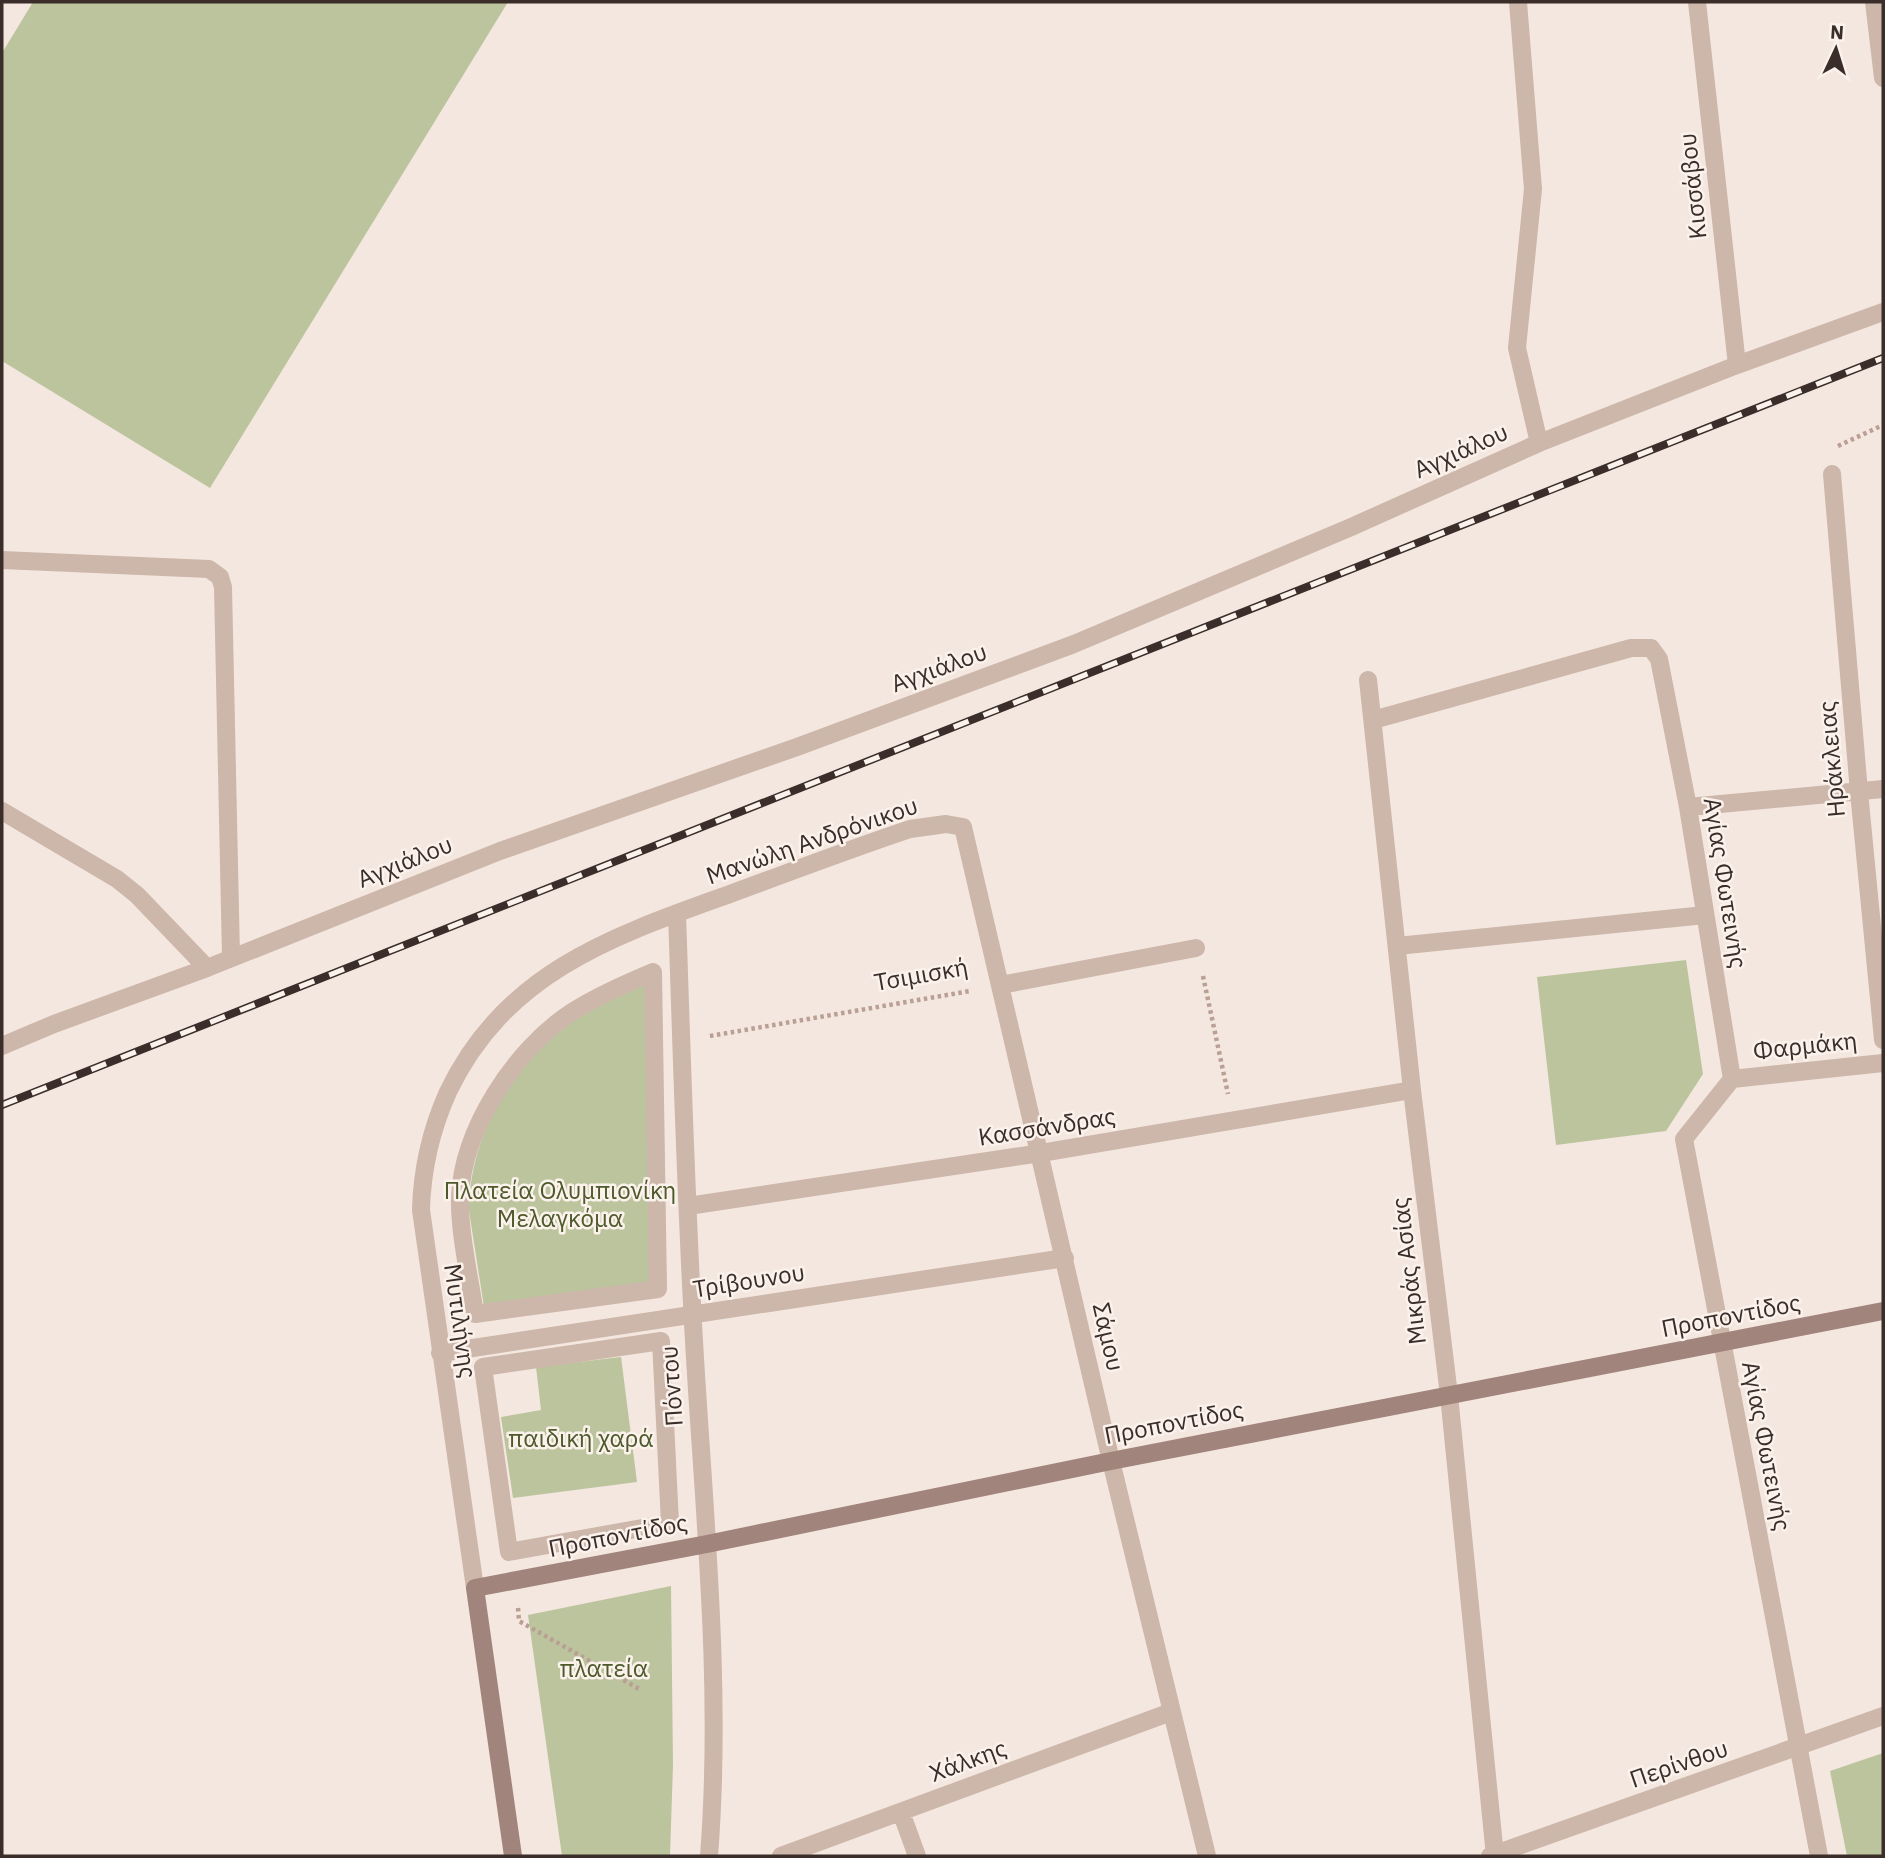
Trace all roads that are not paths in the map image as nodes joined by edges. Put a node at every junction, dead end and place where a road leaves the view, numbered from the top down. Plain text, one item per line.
1 (1518, 2) edge
2 (1697, 2) edge
3 (1874, 2) edge
4 (1883, 78) edge
5 (1883, 312) edge
6 (1737, 365) junction
7 (1539, 443) junction
8 (1832, 474) road end
9 (2, 560) edge
10 (1368, 680) dead end
11 (1373, 720) junction
12 (1883, 789) edge
13 (1859, 792) junction
14 (1688, 807) junction
15 (2, 811) edge
16 (963, 827) joint
17 (677, 913) junction
18 (1705, 915) junction
19 (1397, 946) junction
20 (1196, 948) road end
21 (231, 957) junction
22 (207, 968) junction
23 (1001, 985) junction
24 (1883, 1040) edge
25 (2, 1046) edge
26 (1883, 1063) edge
27 (1731, 1079) junction
28 (1412, 1090) junction
29 (1041, 1153) junction
30 (688, 1206) junction
31 (1065, 1258) junction
32 (1883, 1311) edge
33 (475, 1314) joint
34 (692, 1314) junction
35 (1721, 1343) junction
36 (440, 1353) junction
37 (1449, 1395) junction
38 (1111, 1461) junction
39 (670, 1523) joint
40 (707, 1545) junction
41 (475, 1588) junction
42 (1171, 1712) junction
43 (1883, 1716) edge
44 (1799, 1748) junction
45 (901, 1812) junction
46 (513, 1856) edge
47 (709, 1856) edge
48 (781, 1856) edge
49 (917, 1856) edge
50 (1208, 1856) edge
51 (1493, 1856) edge
52 (1819, 1856) edge

1 - 7 street
2 - 6 street, Κισσάβου
3 - 4 street
5 - 6 street, Αγχιάλου
6 - 7 street, Αγχιάλου
7 - 21 street, Αγχιάλου
8 - 13 street, Ηράκλειας
9 - 21 street
10 - 11 street, Μικράς Ασίας
11 - 14 street, Αγίας Φωτεινής
11 - 19 street, Μικράς Ασίας
12 - 13 street
13 - 14 street
13 - 24 street, Ηράκλειας
14 - 18 street, Αγίας Φωτεινής
15 - 22 street
16 - 17 street, Μανώλη Ανδρόνικου
16 - 23 street, Σάμου
17 - 30 street, Πόντου
17 - 36 street, Μυτιλήνης
18 - 19 street
18 - 27 street, Αγίας Φωτεινής
19 - 28 street, Μικράς Ασίας
20 - 23 street, Τσιμισκή
21 - 22 street, Αγχιάλου
22 - 25 street, Αγχιάλου
23 - 29 street, Σάμου
26 - 27 street, Φαρμάκη
27 - 35 street, Αγίας Φωτεινής
28 - 29 street, Κασσάνδρας
28 - 37 street, Μικράς Ασίας
29 - 30 street, Κασσάνδρας
29 - 31 street, Σάμου
30 - 34 street, Πόντου
31 - 34 street, Τρίβουνου
31 - 38 street, Σάμου
32 - 35 street, Προποντίδος
33 - 33 street
34 - 36 street, Τρίβουνου
34 - 40 street, Πόντου
35 - 37 street, Προποντίδος
35 - 44 street, Αγίας Φωτεινής
36 - 41 street, Μυτιλήνης
37 - 38 street, Προποντίδος
37 - 51 street, Μικράς Ασίας
38 - 40 street, Προποντίδος
38 - 42 street, Σάμου
39 - 39 street
40 - 41 street, Προποντίδος
40 - 47 street, Πόντου
41 - 46 street, Μυτιλήνης
42 - 45 street, Χάλκης
42 - 50 street, Σάμου
43 - 44 street, Περίνθου
44 - 51 street, Περίνθου
44 - 52 street, Αγίας Φωτεινής
45 - 48 street, Χάλκης
45 - 49 street

